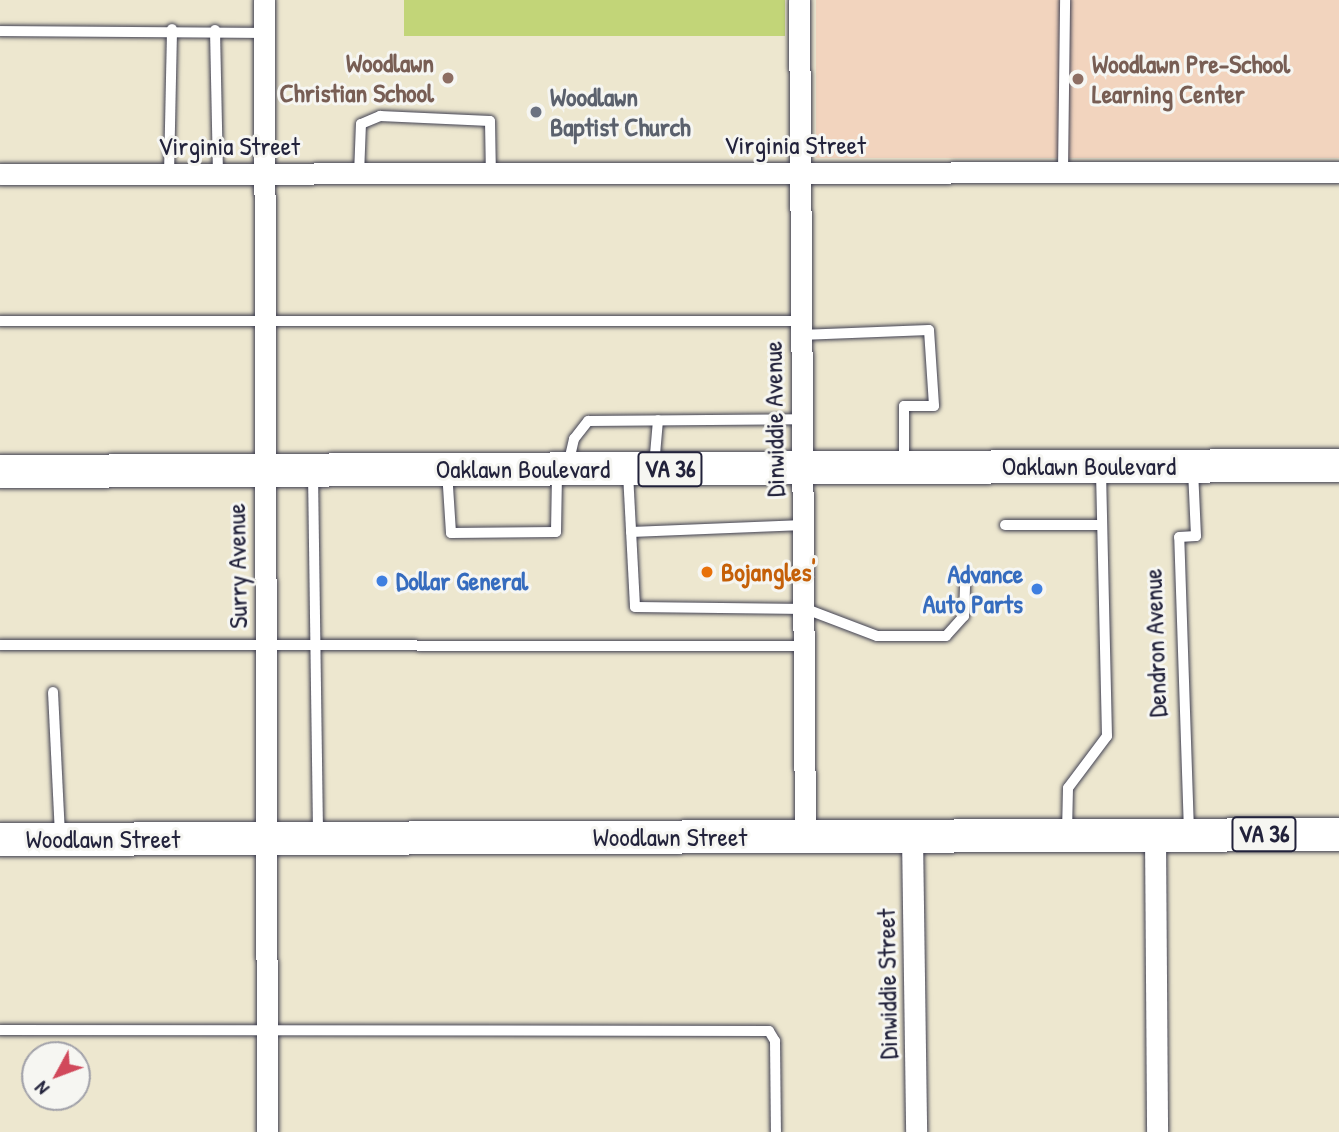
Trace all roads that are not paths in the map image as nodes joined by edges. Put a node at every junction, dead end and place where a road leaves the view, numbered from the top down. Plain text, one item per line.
1 (264, 0) edge
2 (799, 0) edge
3 (1065, 0) edge
4 (172, 29) junction
5 (215, 30) junction
6 (0, 31) edge
7 (264, 33) junction
8 (1339, 172) edge
9 (800, 173) junction
10 (1063, 173) junction
11 (0, 174) edge
12 (169, 174) junction
13 (218, 174) junction
14 (263, 174) junction
15 (359, 175) junction
16 (491, 176) junction
17 (0, 321) edge
18 (263, 323) junction
19 (800, 328) junction
20 (801, 419) junction
21 (659, 420) junction
22 (1193, 466) junction
23 (1339, 466) edge
24 (904, 467) junction
25 (1101, 467) junction
26 (447, 468) junction
27 (802, 468) junction
28 (562, 469) junction
29 (641, 469) junction
30 (264, 470) junction
31 (313, 470) junction
32 (0, 471) edge
33 (1005, 524) dead end
34 (1102, 525) junction
35 (804, 526) junction
36 (631, 531) junction
37 (965, 583) dead end
38 (806, 609) junction
39 (0, 645) edge
40 (266, 646) junction
41 (313, 646) junction
42 (806, 646) junction
43 (53, 692) dead end
44 (1339, 834) edge
45 (912, 835) junction
46 (1067, 835) junction
47 (1155, 835) junction
48 (1189, 835) junction
49 (805, 836) junction
50 (318, 837) junction
51 (266, 838) junction
52 (0, 839) edge
53 (60, 839) junction
54 (266, 1029) junction
55 (0, 1030) edge
56 (267, 1132) edge
57 (776, 1132) edge
58 (916, 1132) edge
59 (1157, 1132) edge

1 - 7 street, Surry Avenue
2 - 9 street, Dinwiddie Avenue
3 - 10 lane
4 - 5 lane
4 - 6 lane
4 - 12 lane
5 - 7 lane
5 - 13 lane
7 - 14 street, Surry Avenue
8 - 10 street, Virginia Street
9 - 10 street, Virginia Street
9 - 16 street, Virginia Street
9 - 19 street, Dinwiddie Avenue
11 - 12 street, Virginia Street
12 - 13 street, Virginia Street
13 - 14 street, Virginia Street
14 - 15 street, Virginia Street
14 - 18 street, Surry Avenue
15 - 16 street, Virginia Street
15 - 16 lane
17 - 18 lane
18 - 19 lane
18 - 30 street, Surry Avenue
19 - 20 street, Dinwiddie Avenue
19 - 24 lane
20 - 21 lane
20 - 27 street, Dinwiddie Avenue
21 - 28 lane
21 - 29 lane
22 - 23 highway, Oaklawn Boulevard / VA 36
22 - 25 highway, Oaklawn Boulevard / VA 36
22 - 48 lane, Dendron Avenue
24 - 25 highway, Oaklawn Boulevard / VA 36
24 - 27 highway, Oaklawn Boulevard / VA 36
25 - 34 lane
26 - 28 highway, Oaklawn Boulevard / VA 36
26 - 28 lane
26 - 31 highway, Oaklawn Boulevard / VA 36
27 - 29 highway, Oaklawn Boulevard / VA 36
27 - 35 street, Dinwiddie Avenue
28 - 29 highway, Oaklawn Boulevard / VA 36
29 - 36 lane
30 - 31 highway, Oaklawn Boulevard / VA 36
30 - 32 highway, Oaklawn Boulevard / VA 36
30 - 40 street, Surry Avenue
31 - 41 lane
33 - 34 lane
34 - 46 lane
35 - 36 lane
35 - 38 street, Dinwiddie Avenue
36 - 38 lane
37 - 38 lane
38 - 42 street, Dinwiddie Avenue
39 - 40 lane
40 - 41 lane
40 - 51 street, Surry Avenue
41 - 42 lane
41 - 50 lane
42 - 49 street, Dinwiddie Avenue
43 - 53 lane
44 - 48 highway, Woodlawn Street / VA 36
45 - 46 highway, Woodlawn Street / VA 36
45 - 49 highway, Woodlawn Street / VA 36
45 - 58 street, Dinwiddie Street
46 - 47 highway, Woodlawn Street / VA 36
47 - 48 highway, Woodlawn Street / VA 36
47 - 59 street
49 - 50 highway, Woodlawn Street / VA 36
50 - 51 highway, Woodlawn Street / VA 36
51 - 53 highway, Woodlawn Street / VA 36
51 - 54 street, Surry Avenue
52 - 53 highway, Woodlawn Street / VA 36
54 - 55 lane
54 - 56 street, Surry Avenue
54 - 57 lane

